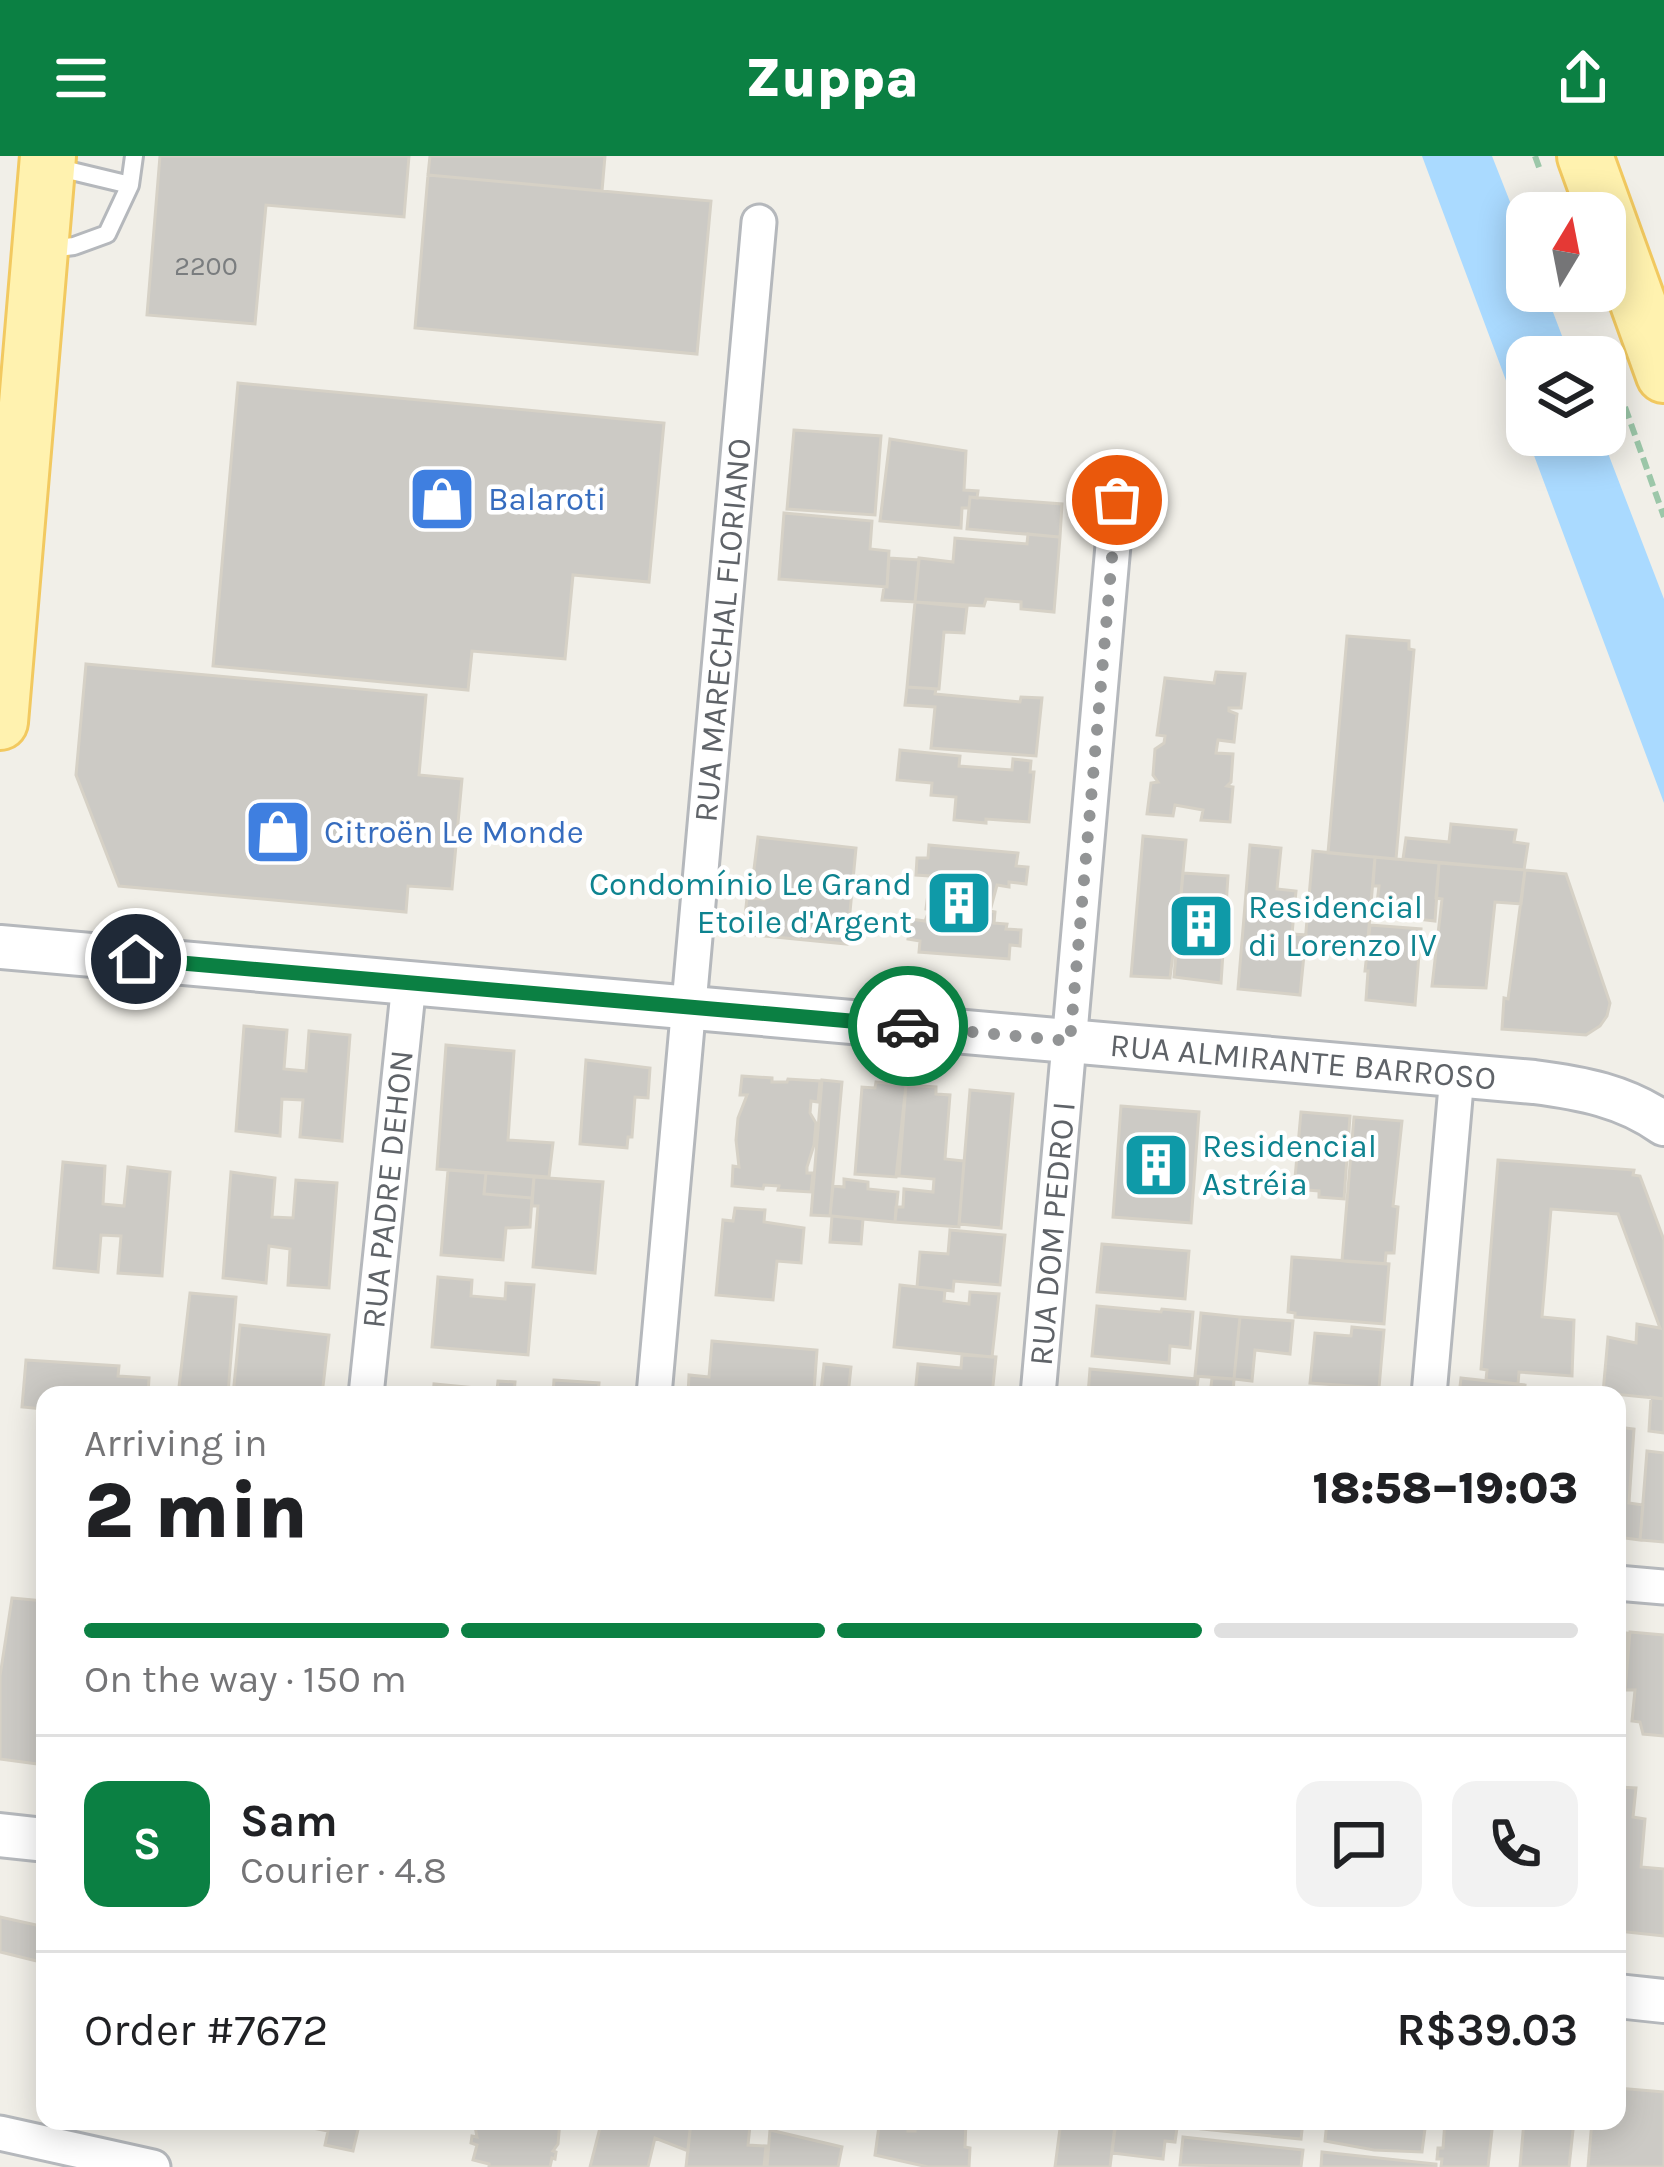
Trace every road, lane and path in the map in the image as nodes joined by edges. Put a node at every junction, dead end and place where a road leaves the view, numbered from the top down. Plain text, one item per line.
1 (134, 156) edge
2 (1585, 156) edge
3 (48, 160) edge
4 (130, 185) junction
5 (759, 222) dead end
6 (40, 251) junction
7 (1640, 378) edge
8 (14, 400) edge
9 (1117, 500) dead end
10 (1664, 517) edge
11 (0, 722) edge
12 (0, 947) edge
13 (409, 983) junction
14 (688, 1007) junction
15 (1070, 1041) junction
16 (1457, 1075) junction
17 (1664, 1124) edge
18 (367, 1386) edge
19 (655, 1386) edge
20 (1039, 1386) edge
21 (1431, 1386) edge
22 (1626, 1584) edge
23 (1664, 1587) edge
24 (0, 1835) edge
25 (36, 1839) edge
26 (1626, 1997) edge
27 (1664, 2001) edge
28 (0, 2133) edge
29 (154, 2167) edge

1 - 4 lane
2 - 7 main road
3 - 4 lane
3 - 6 main road
4 - 6 lane
5 - 14 street, RUA MARECHAL FLORIANO
6 - 8 main road
7 - 10 path
8 - 11 main road
9 - 15 street, RUA DOM PEDRO I
12 - 13 street, RUA ALMIRANTE BARROSO
13 - 14 street, RUA ALMIRANTE BARROSO
13 - 18 street, RUA PADRE DEHON
14 - 15 street, RUA ALMIRANTE BARROSO
14 - 19 street, RUA MARECHAL FLORIANO
15 - 16 street, RUA ALMIRANTE BARROSO
15 - 20 street, RUA DOM PEDRO I
16 - 17 street, RUA ALMIRANTE BARROSO
16 - 21 street
22 - 23 street
24 - 25 street
26 - 27 street
28 - 29 street

